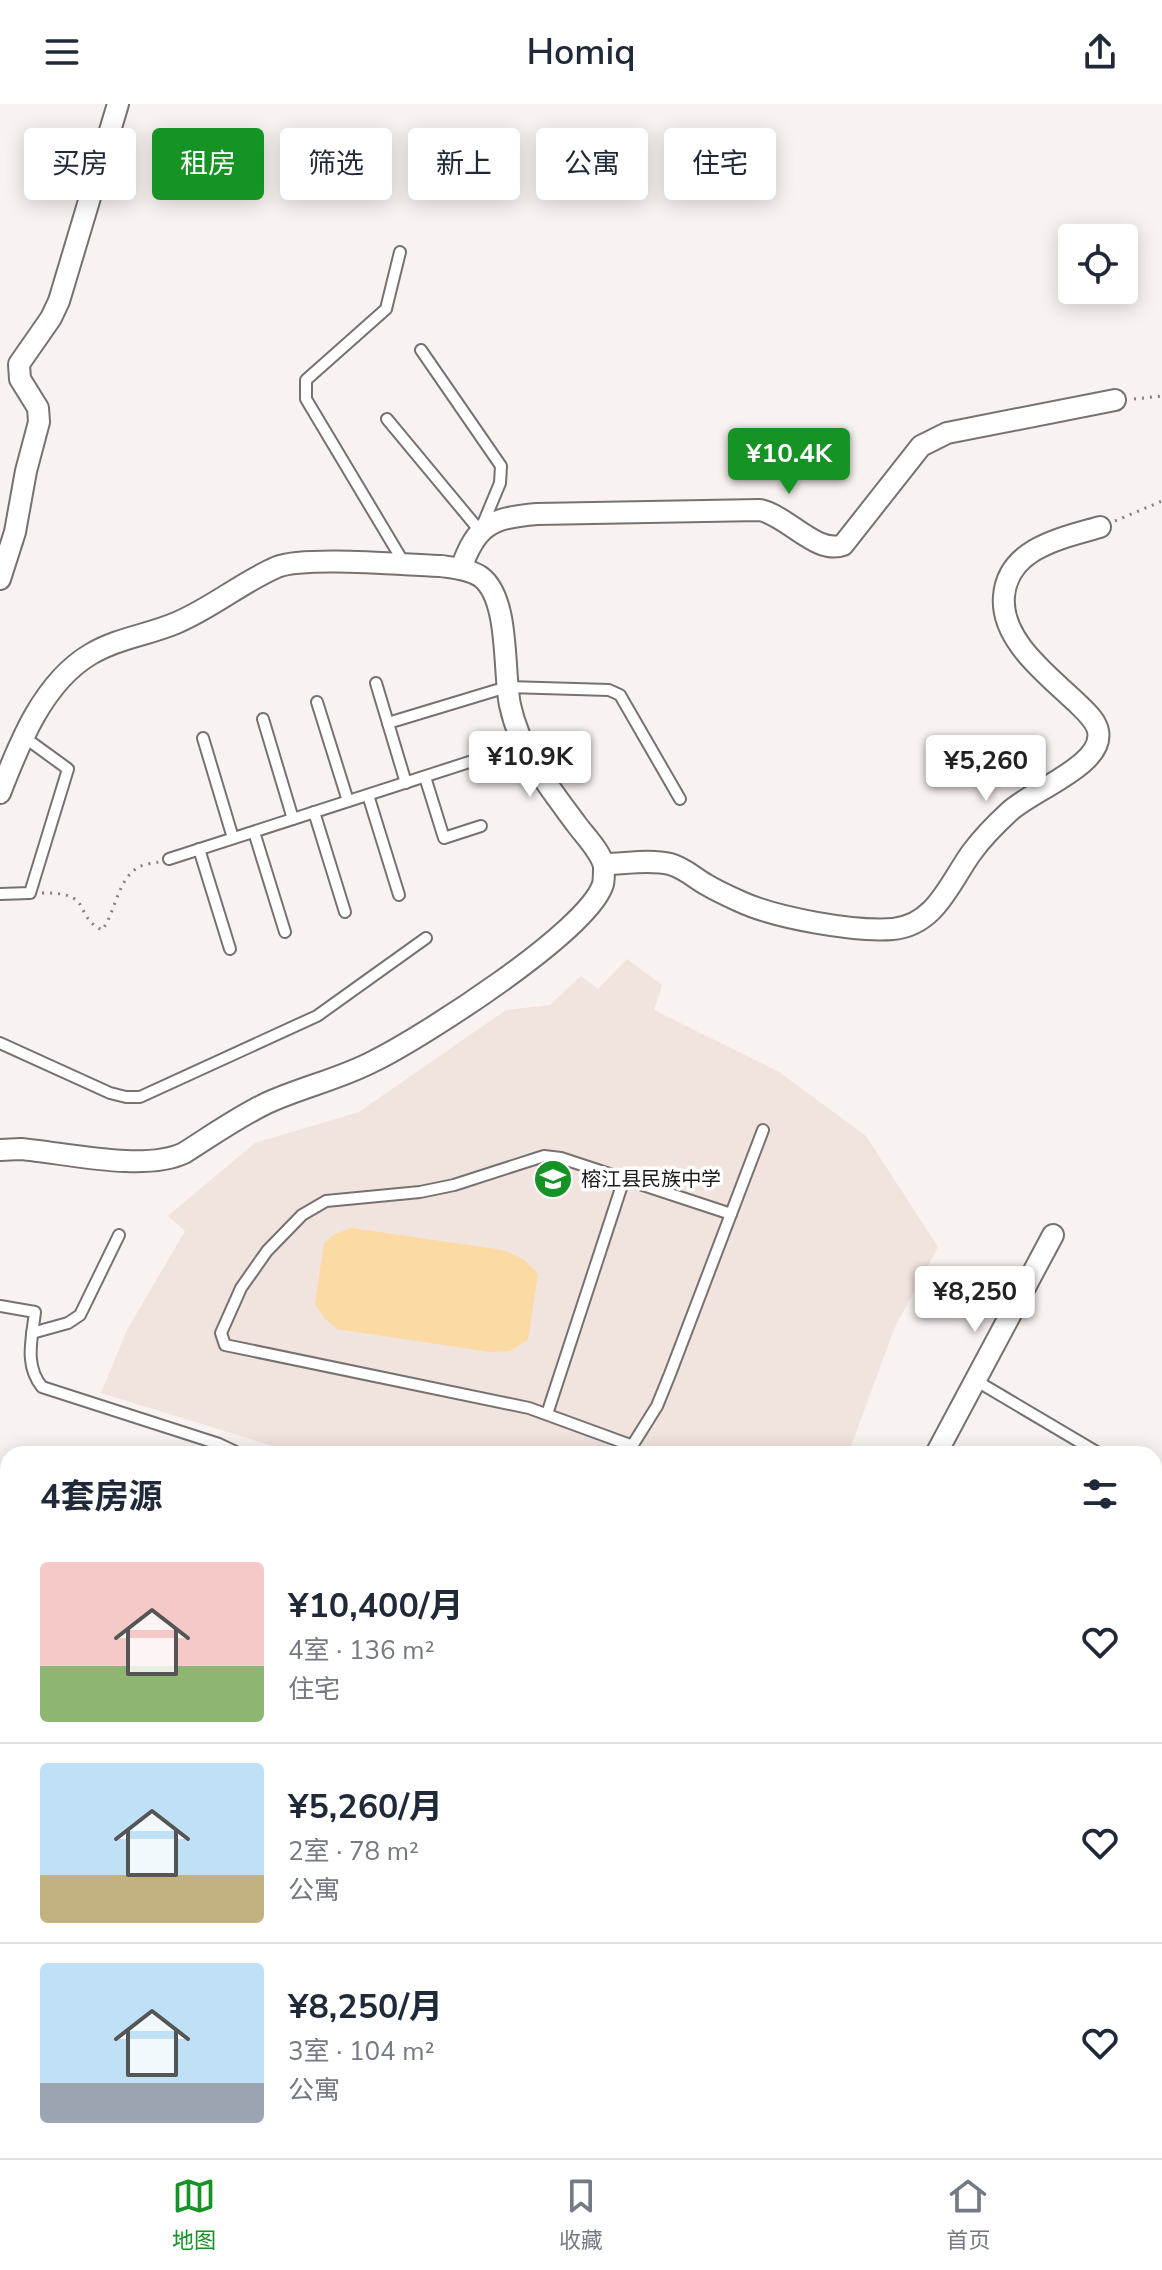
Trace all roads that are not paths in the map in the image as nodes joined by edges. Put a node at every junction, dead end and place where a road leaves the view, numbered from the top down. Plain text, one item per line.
1 (118, 104) edge
2 (400, 252) dead end
3 (421, 350) dead end
4 (1115, 400) road end
5 (387, 419) dead end
6 (1100, 527) road end
7 (480, 531) junction
8 (405, 565) junction
9 (461, 569) junction
10 (0, 579) edge
11 (376, 683) dead end
12 (507, 687) junction
13 (317, 702) dead end
14 (263, 719) dead end
15 (388, 723) junction
16 (24, 737) junction
17 (203, 738) dead end
18 (522, 745) junction
19 (425, 777) junction
20 (406, 783) junction
21 (0, 793) edge
22 (368, 795) junction
23 (680, 799) dead end
24 (348, 801) junction
25 (314, 812) junction
26 (293, 819) junction
27 (481, 826) dead end
28 (254, 832) junction
29 (233, 838) junction
30 (199, 849) junction
31 (169, 859) road end
32 (604, 864) junction
33 (0, 894) edge
34 (399, 895) dead end
35 (345, 912) dead end
36 (285, 932) dead end
37 (426, 938) dead end
38 (230, 949) dead end
39 (0, 1043) edge
40 (763, 1130) dead end
41 (0, 1150) edge
42 (624, 1179) junction
43 (731, 1214) junction
44 (119, 1235) dead end
45 (1053, 1235) dead end
46 (0, 1306) edge
47 (32, 1333) junction
48 (975, 1380) junction
49 (547, 1414) junction
50 (223, 1446) edge
51 (621, 1446) edge
52 (632, 1446) edge
53 (940, 1446) edge
54 (1086, 1446) edge

1 - 10 street
2 - 8 lane
3 - 7 lane
4 - 7 street
5 - 7 lane
6 - 32 street
7 - 9 street
8 - 9 street
8 - 16 street
9 - 12 street
11 - 15 lane
12 - 15 lane
12 - 18 street
12 - 23 lane
13 - 24 lane
14 - 26 lane
15 - 20 lane
16 - 21 street
16 - 33 lane
17 - 29 lane
18 - 19 lane
18 - 32 street
19 - 20 lane
19 - 27 lane
20 - 22 lane
22 - 24 lane
22 - 34 lane
24 - 25 lane
25 - 26 lane
25 - 35 lane
26 - 28 lane
28 - 29 lane
28 - 36 lane
29 - 30 lane
30 - 31 lane
30 - 38 lane
32 - 41 street
37 - 39 lane
40 - 43 lane
42 - 43 lane
42 - 49 lane
42 - 49 lane
43 - 52 lane
44 - 47 lane
45 - 48 street
46 - 47 lane
47 - 50 lane
48 - 53 street
48 - 54 lane
49 - 51 lane

